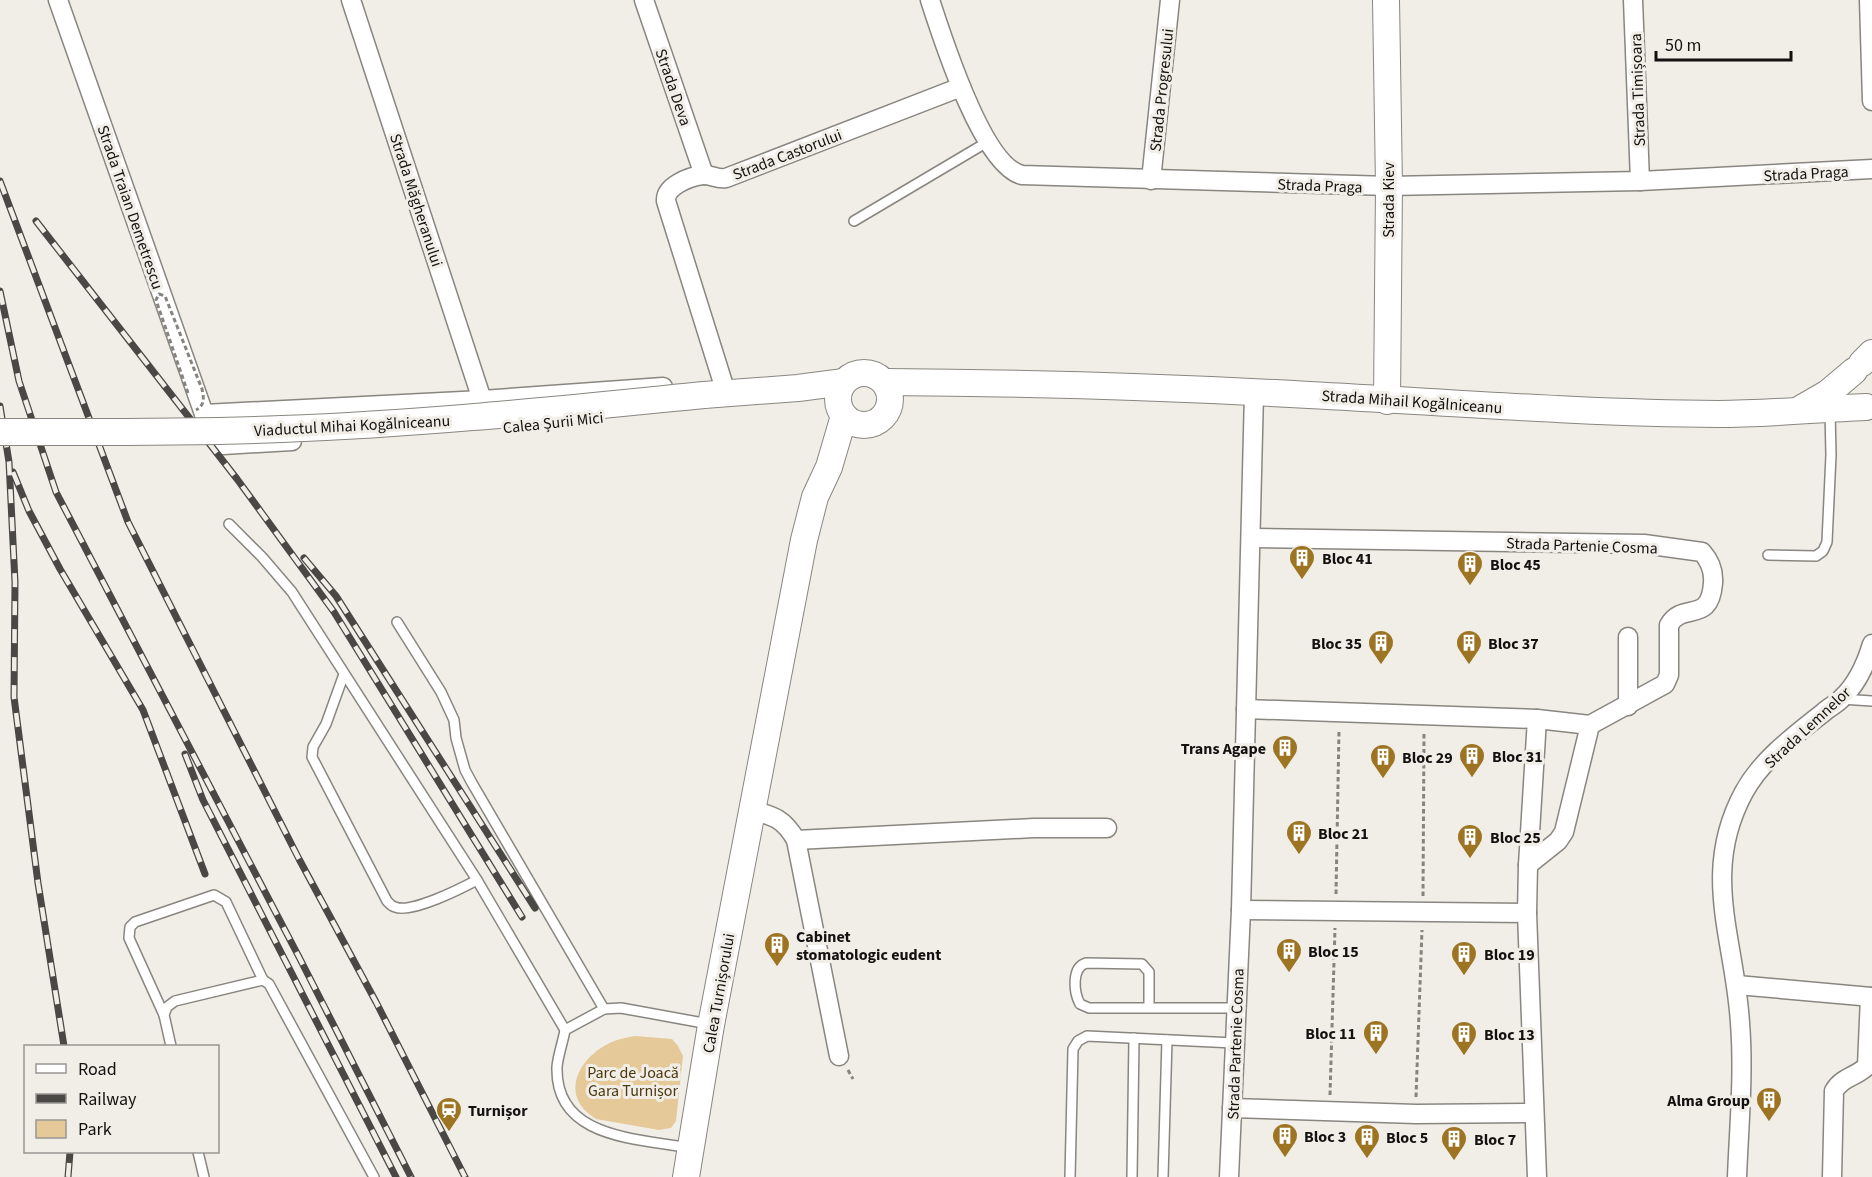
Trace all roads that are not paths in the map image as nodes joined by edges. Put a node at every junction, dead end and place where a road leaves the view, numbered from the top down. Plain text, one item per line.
1 (58, 0) edge
2 (351, 0) edge
3 (644, 0) edge
4 (930, 0) edge
5 (1170, 0) edge
6 (1386, 0) edge
7 (1633, 0) edge
8 (1869, 0) edge
9 (961, 87) junction
10 (1872, 101) edge
11 (989, 141) junction
12 (1872, 169) edge
13 (704, 175) junction
14 (1151, 180) junction
15 (1640, 181) junction
16 (1389, 186) junction
17 (854, 221) dead end
18 (1865, 362) edge
19 (885, 382) junction
20 (958, 382) junction
21 (730, 390) junction
22 (1254, 393) junction
23 (482, 400) junction
24 (1387, 401) junction
25 (848, 406) junction
26 (889, 407) junction
27 (1869, 408) edge
28 (1829, 409) junction
29 (1793, 412) junction
30 (196, 413) junction
31 (490, 428) junction
32 (0, 432) edge
33 (229, 524) dead end
34 (1251, 538) junction
35 (1768, 555) dead end
36 (397, 622) dead end
37 (1628, 637) dead end
38 (1872, 644) edge
39 (344, 674) junction
40 (1841, 699) junction
41 (1872, 701) edge
42 (1628, 706) junction
43 (1246, 709) junction
44 (1537, 719) junction
45 (1590, 725) junction
46 (752, 810) junction
47 (1107, 828) dead end
48 (796, 840) junction
49 (1528, 865) junction
50 (477, 880) junction
51 (1241, 910) junction
52 (1527, 913) junction
53 (262, 980) junction
54 (1737, 985) junction
55 (1871, 997) edge
56 (1149, 1008) junction
57 (1236, 1008) junction
58 (604, 1009) junction
59 (164, 1015) junction
60 (711, 1025) junction
61 (566, 1030) junction
62 (1134, 1038) junction
63 (1167, 1040) junction
64 (1234, 1043) junction
65 (171, 1045) edge
66 (839, 1056) dead end
67 (1232, 1108) junction
68 (1534, 1113) junction
69 (691, 1148) junction
70 (198, 1153) edge
71 (204, 1177) edge
72 (374, 1177) edge
73 (686, 1177) edge
74 (1070, 1177) edge
75 (1132, 1177) edge
76 (1162, 1177) edge
77 (1229, 1177) edge
78 (1537, 1177) edge
79 (1737, 1177) edge
80 (1832, 1177) edge

1 - 30 street, Strada Traian Demetrescu
2 - 23 street, Strada Măgheranului
3 - 13 street, Strada Deva
4 - 9 street, Strada Praga
5 - 14 street, Strada Progresului
6 - 16 main road, Strada Kiev
7 - 15 street, Strada Timișoara
8 - 10 street
9 - 11 street, Strada Praga
9 - 13 street, Strada Castorului
11 - 14 street, Strada Praga
11 - 17 lane
12 - 15 street, Strada Praga
13 - 21 street, Strada Castorului
14 - 16 street, Strada Praga
15 - 16 street, Strada Praga
16 - 24 main road, Strada Kiev
18 - 27 main road
18 - 29 main road, Strada Mihail Kogălniceanu
19 - 20 main road, Strada Mihail Kogălniceanu
19 - 25 main road
19 - 26 main road
20 - 22 main road, Strada Mihail Kogălniceanu
20 - 26 main road, Strada Mihail Kogălniceanu
21 - 23 street, Calea Șurii Mici
21 - 25 main road, Calea Șurii Mici
21 - 31 street, Calea Șurii Mici
21 - 32 main road, Viaductul Mihai Kogălniceanu, bridge
22 - 24 main road, Strada Mihail Kogălniceanu
22 - 34 street, Strada Partenie Cosma
23 - 30 street
23 - 31 street, Calea Șurii Mici
24 - 29 main road, Strada Mihail Kogălniceanu
25 - 26 main road
25 - 46 main road, Calea Turnișorului
27 - 28 main road
28 - 29 main road
28 - 35 lane
30 - 31 street, Strada Traian Demetrescu
33 - 39 lane
34 - 42 street, Strada Partenie Cosma
34 - 43 street, Strada Partenie Cosma
36 - 58 lane
37 - 42 street
38 - 40 street, Strada Lemnelor
39 - 50 lane
39 - 50 lane
40 - 41 lane
40 - 54 street, Strada Lemnelor
42 - 45 street, Strada Partenie Cosma
43 - 44 street
43 - 51 street, Strada Partenie Cosma
44 - 45 street
44 - 49 street
45 - 49 street
46 - 48 street
46 - 60 main road, Calea Turnișorului
47 - 48 street
48 - 66 street
49 - 52 street
50 - 61 lane
51 - 52 street
51 - 57 street, Strada Partenie Cosma
52 - 68 street
53 - 59 lane
53 - 59 lane
53 - 72 lane
54 - 55 street
54 - 79 street, Strada Lemnelor
55 - 80 street
56 - 56 lane
56 - 57 lane
57 - 64 street, Strada Partenie Cosma
58 - 60 lane
58 - 61 lane
59 - 65 lane
60 - 69 main road, Calea Turnișorului
61 - 69 lane
62 - 63 lane
62 - 74 lane
62 - 75 lane
63 - 64 lane
63 - 76 lane
64 - 67 street, Strada Partenie Cosma
67 - 68 street
67 - 77 street, Strada Partenie Cosma
68 - 78 street
69 - 73 main road, Calea Turnișorului
70 - 71 lane

